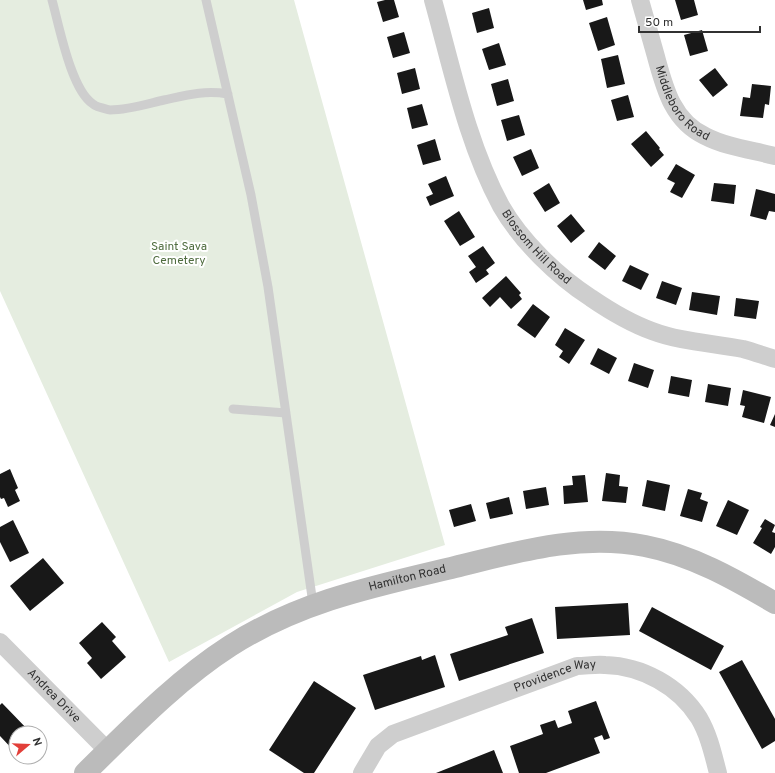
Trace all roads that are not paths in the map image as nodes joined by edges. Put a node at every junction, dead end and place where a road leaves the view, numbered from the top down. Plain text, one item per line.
1 (52, 0) edge
2 (206, 0) edge
3 (433, 0) edge
4 (640, 0) edge
5 (228, 94) junction
6 (775, 156) edge
7 (775, 359) edge
8 (233, 409) dead end
9 (286, 413) junction
10 (775, 603) edge
11 (313, 604) junction
12 (0, 642) edge
13 (108, 751) junction
14 (85, 773) edge
15 (362, 773) edge
16 (718, 773) edge

1 - 5 lane
2 - 5 lane
3 - 7 street, Blossom Hill Road
4 - 6 street, Middleboro Road
5 - 9 lane
8 - 9 lane
9 - 11 lane
10 - 11 street, Hamilton Road
11 - 13 street, Hamilton Road
12 - 13 street, Andrea Drive
13 - 14 street, Hamilton Road
15 - 16 street, Providence Way

